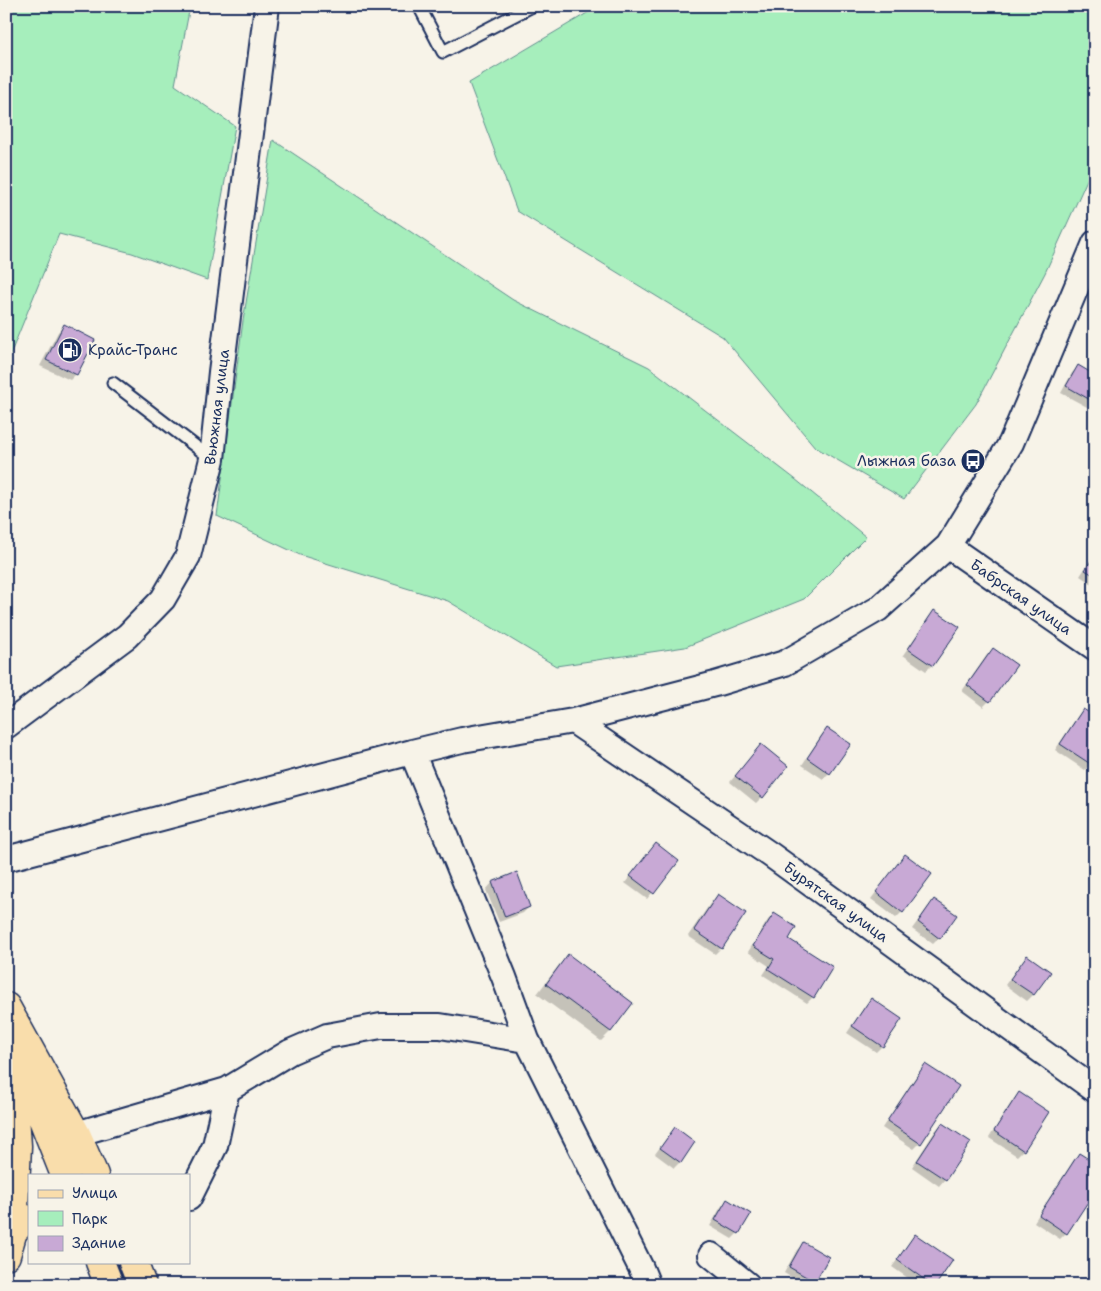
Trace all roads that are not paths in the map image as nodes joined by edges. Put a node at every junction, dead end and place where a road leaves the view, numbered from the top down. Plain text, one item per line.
1 (267, 6) edge
2 (419, 6) edge
3 (532, 6) edge
4 (1094, 246) edge
5 (113, 383) dead end
6 (212, 460) junction
7 (948, 546) junction
8 (1095, 648) edge
9 (573, 721) junction
10 (6, 726) edge
11 (412, 752) junction
12 (6, 858) edge
13 (6, 1007) edge
14 (6, 1025) edge
15 (527, 1040) junction
16 (6, 1059) edge
17 (226, 1090) junction
18 (1095, 1090) edge
19 (76, 1134) junction
20 (65, 1174) edge
21 (94, 1174) edge
22 (190, 1196) edge
23 (16, 1234) edge
24 (711, 1255) dead end
25 (101, 1264) edge
26 (109, 1285) edge
27 (648, 1285) edge
28 (748, 1285) edge

1 - 6 street, Вьюжная улица
2 - 3 lane
4 - 7 street
5 - 6 lane
6 - 10 street, Вьюжная улица
7 - 8 street, Бабрская улица
7 - 9 street
9 - 11 street
9 - 18 street, Бурятская улица
11 - 12 street
11 - 15 street
13 - 19 main road
14 - 20 main road
15 - 17 street
15 - 27 street
16 - 23 main road
17 - 19 street
17 - 22 street
19 - 21 main road
24 - 28 street
25 - 26 main road

